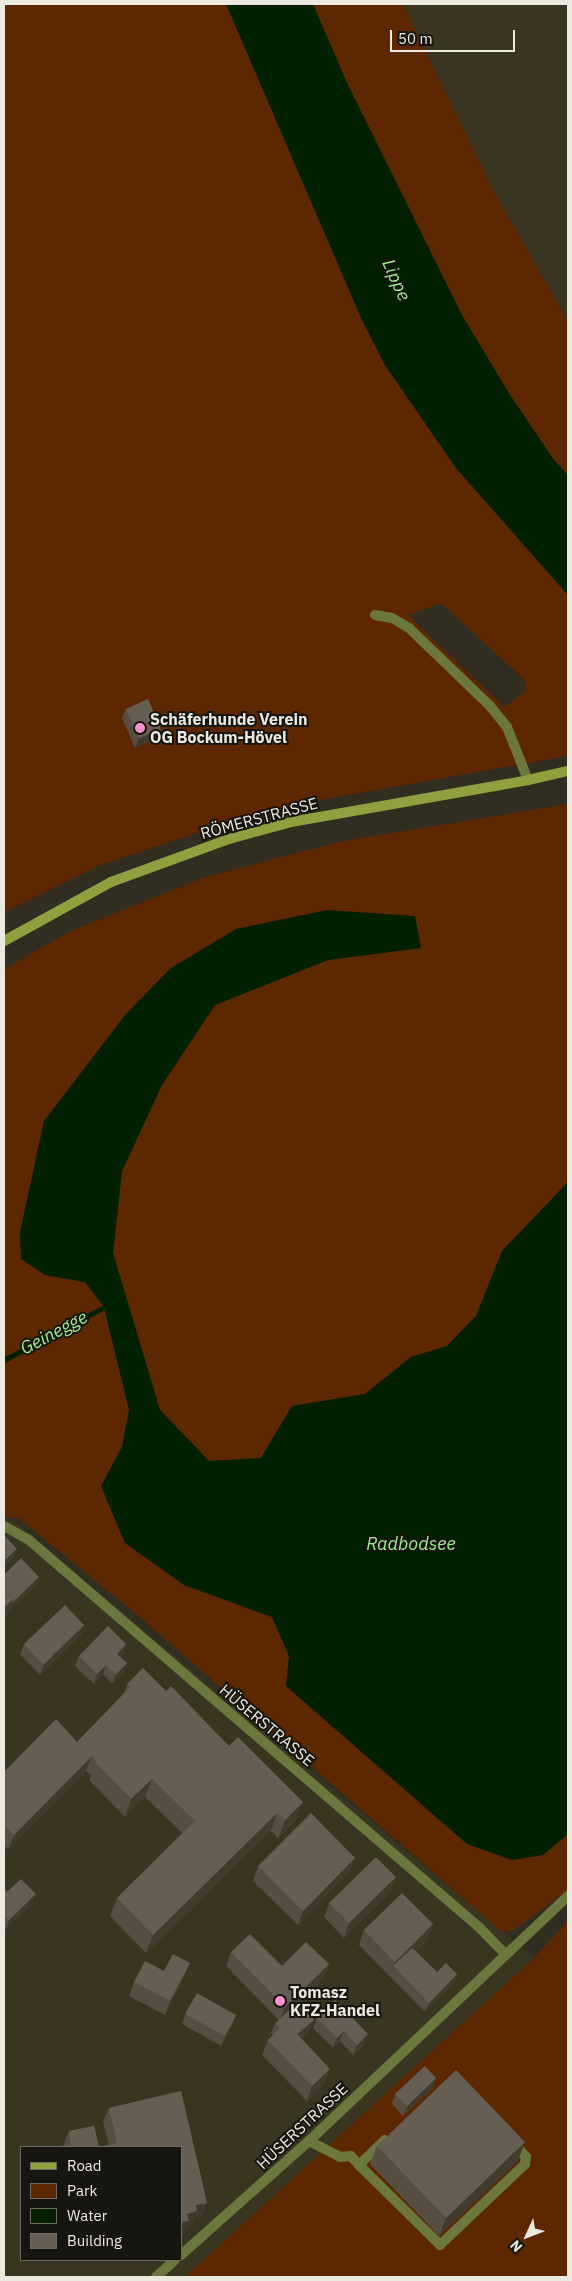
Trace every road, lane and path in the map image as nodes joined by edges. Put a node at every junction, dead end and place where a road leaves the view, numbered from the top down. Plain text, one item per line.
1 (375, 615) dead end
2 (568, 770) edge
3 (528, 780) junction
4 (4, 941) edge
5 (4, 1526) edge
6 (568, 1896) edge
7 (505, 1954) junction
8 (503, 2132) edge
9 (390, 2135) edge
10 (309, 2141) junction
11 (359, 2165) junction
12 (182, 2253) edge
13 (174, 2261) edge
14 (156, 2277) edge

1 - 3 street
2 - 3 main road, RÖMERSTRASSE
3 - 4 main road, RÖMERSTRASSE
5 - 7 street, HÜSERSTRASSE
6 - 7 street, HÜSERSTRASSE
7 - 10 street, HÜSERSTRASSE
8 - 11 street
9 - 11 street
10 - 11 street
10 - 12 street, HÜSERSTRASSE
13 - 14 street

